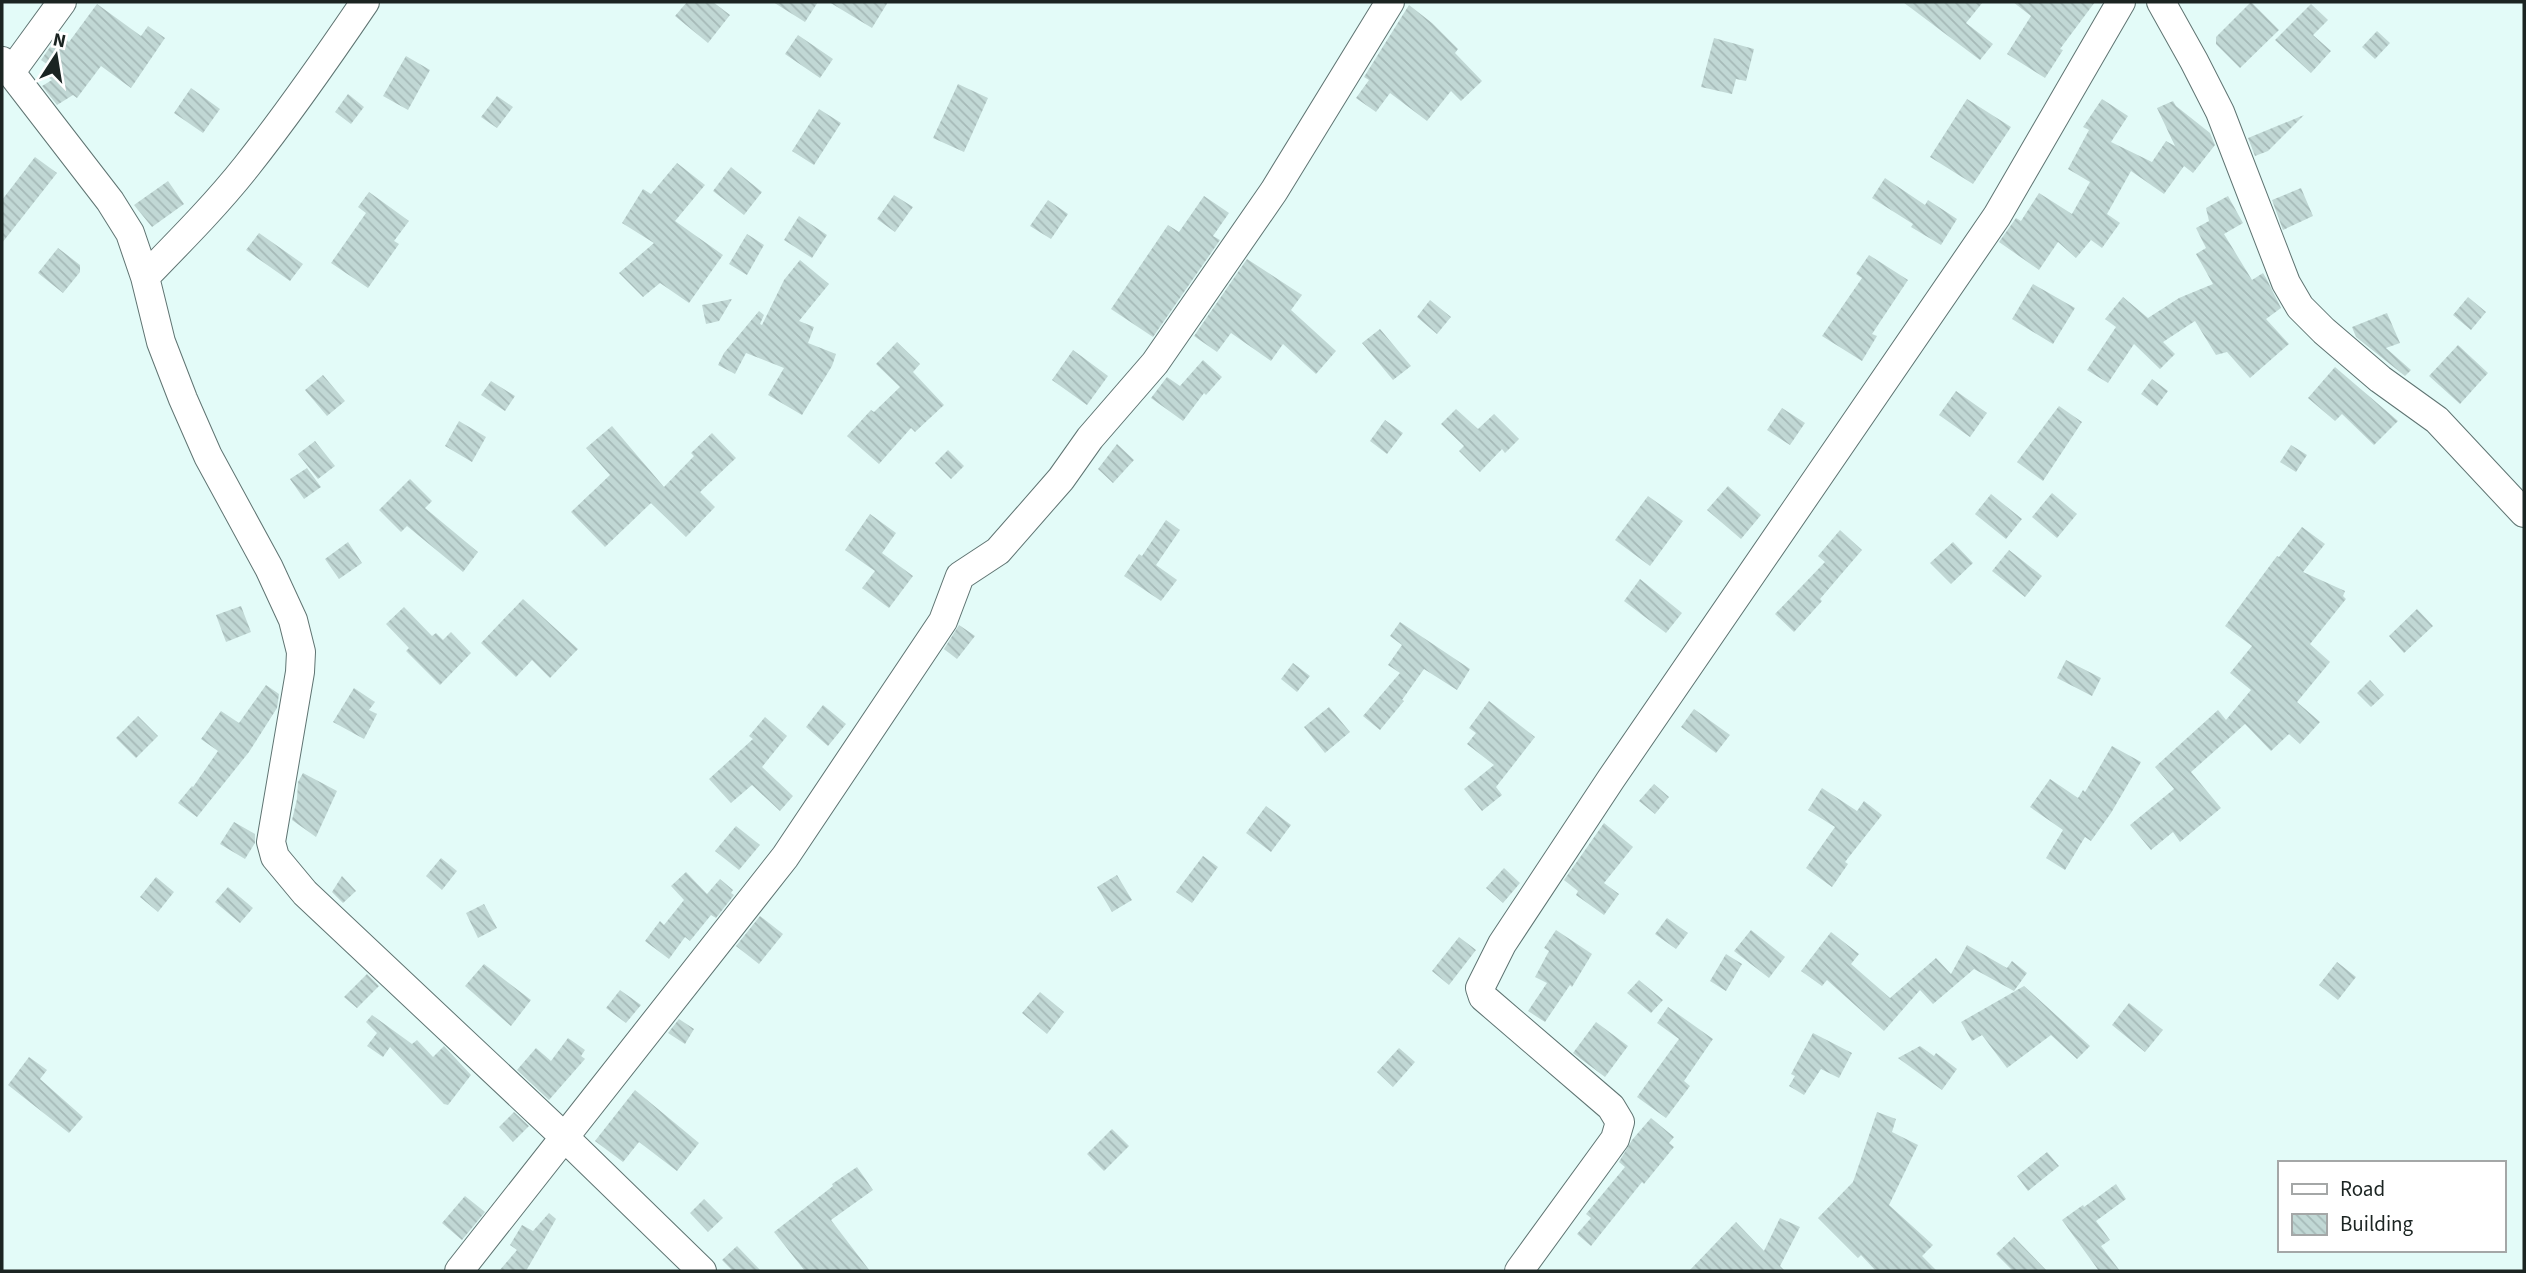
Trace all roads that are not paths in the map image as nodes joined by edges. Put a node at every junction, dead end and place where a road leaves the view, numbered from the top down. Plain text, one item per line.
1 (62, 2) edge
2 (365, 2) edge
3 (1390, 2) edge
4 (2121, 2) edge
5 (2161, 2) edge
6 (6, 66) edge
7 (145, 277) junction
8 (2524, 513) edge
9 (564, 1137) junction
10 (460, 1271) edge
11 (702, 1271) edge
12 (1519, 1271) edge

1 - 6 street
2 - 7 street
3 - 9 street
4 - 12 street
5 - 8 street
6 - 7 street
7 - 9 street
9 - 10 street
9 - 11 street

